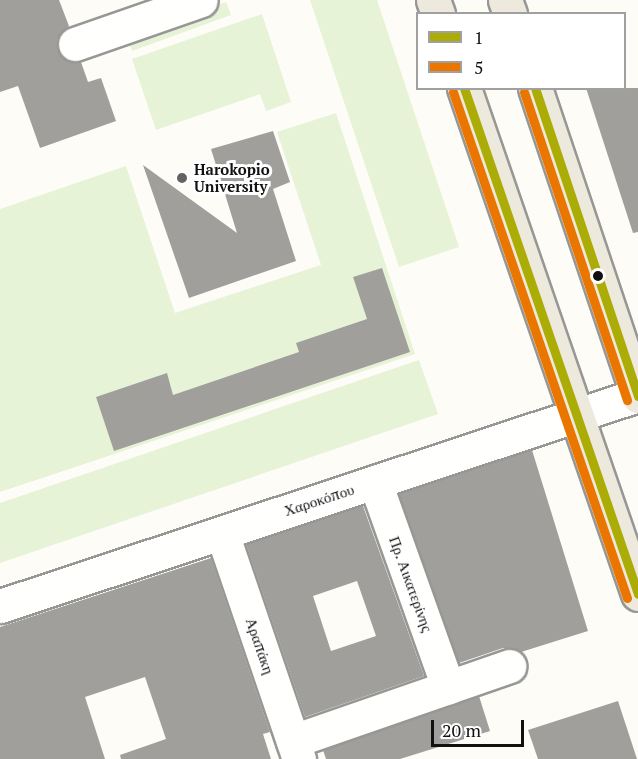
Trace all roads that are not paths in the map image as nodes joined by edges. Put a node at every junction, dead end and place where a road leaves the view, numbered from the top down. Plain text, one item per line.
1 (201, 0) edge
2 (75, 44) dead end
3 (465, 90) edge
4 (536, 90) edge
5 (638, 395) edge
6 (578, 414) junction
7 (375, 482) junction
8 (222, 532) junction
9 (638, 594) edge
10 (0, 606) edge
11 (509, 666) dead end
12 (448, 687) junction
13 (296, 750) edge

1 - 2 street
3 - 6 main road
4 - 5 main road
5 - 6 street, Χαροκόπου
6 - 7 street, Χαροκόπου
6 - 9 main road
7 - 8 street, Χαροκόπου
7 - 12 street, Πρ. Αικατερίνης
8 - 10 street, Χαροκόπου
8 - 13 street, Αραπάκη
11 - 12 street
12 - 13 street

